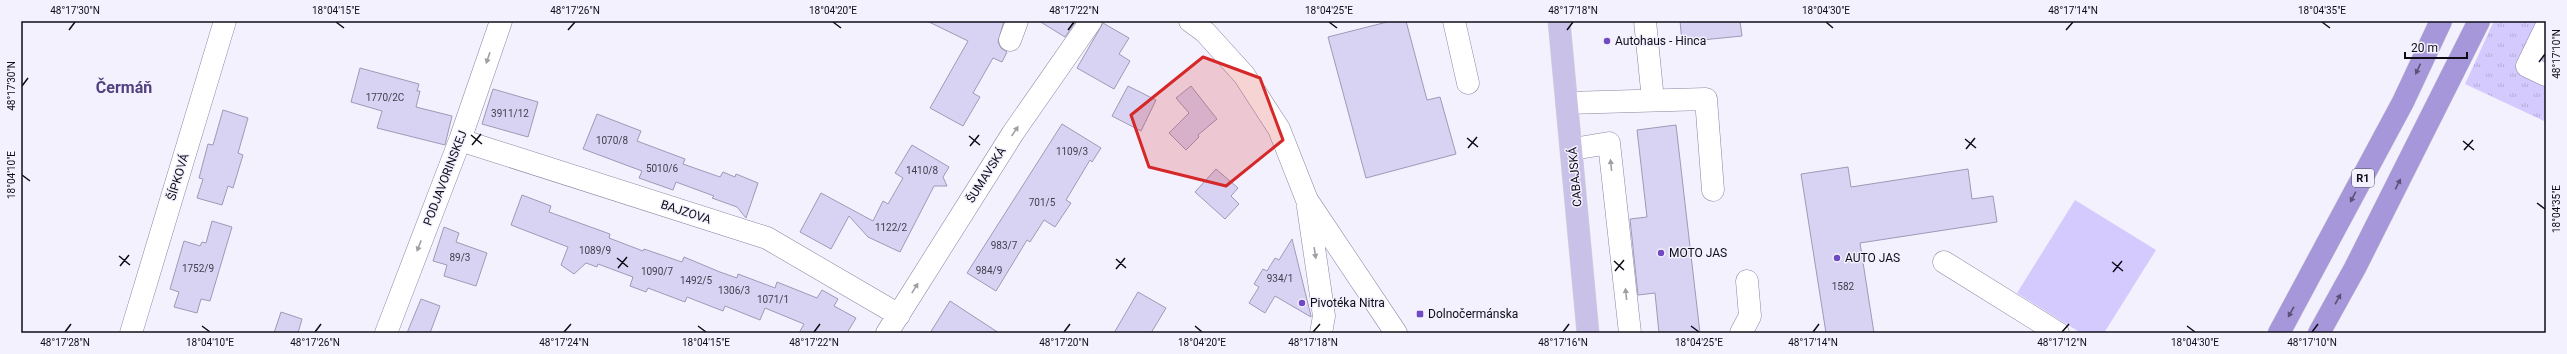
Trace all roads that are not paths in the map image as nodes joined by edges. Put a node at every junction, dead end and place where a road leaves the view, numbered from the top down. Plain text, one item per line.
1 (225, 21) edge
2 (501, 21) edge
3 (1091, 21) edge
4 (1190, 21) edge
5 (1454, 21) edge
6 (1559, 21) edge
7 (1645, 21) edge
8 (2441, 21) edge
9 (2479, 21) edge
10 (2546, 27) edge
11 (2546, 75) edge
12 (1468, 83) dead end
13 (1653, 100) junction
14 (1567, 103) junction
15 (460, 140) junction
16 (1572, 149) junction
17 (1713, 190) dead end
18 (1307, 200) junction
19 (1944, 262) dead end
20 (1747, 281) dead end
21 (899, 315) junction
22 (131, 333) edge
23 (386, 333) edge
24 (887, 333) edge
25 (1321, 333) edge
26 (1396, 333) edge
27 (1588, 333) edge
28 (1630, 333) edge
29 (1741, 333) edge
30 (2058, 333) edge
31 (2279, 333) edge
32 (2319, 333) edge

1 - 22 street, ŠÍPKOVÁ
2 -> 15 street, PODJAVORINSKEJ
21 -> 3 street, ŠUMAVSKÁ
4 - 18 street
5 - 12 street
6 - 14 main road, CABAJSKÁ
7 - 13 street
8 -> 31 highway, R1
32 -> 9 highway
10 - 11 street
13 - 14 street
13 - 17 street
14 - 16 main road, CABAJSKÁ
15 - 21 street, BAJZOVA
15 -> 23 street, PODJAVORINSKEJ
16 - 27 main road, CABAJSKÁ
28 -> 16 street
18 -> 25 street
18 - 26 street
19 - 30 street
20 - 29 street
21 - 24 street, ŠUMAVSKÁ

